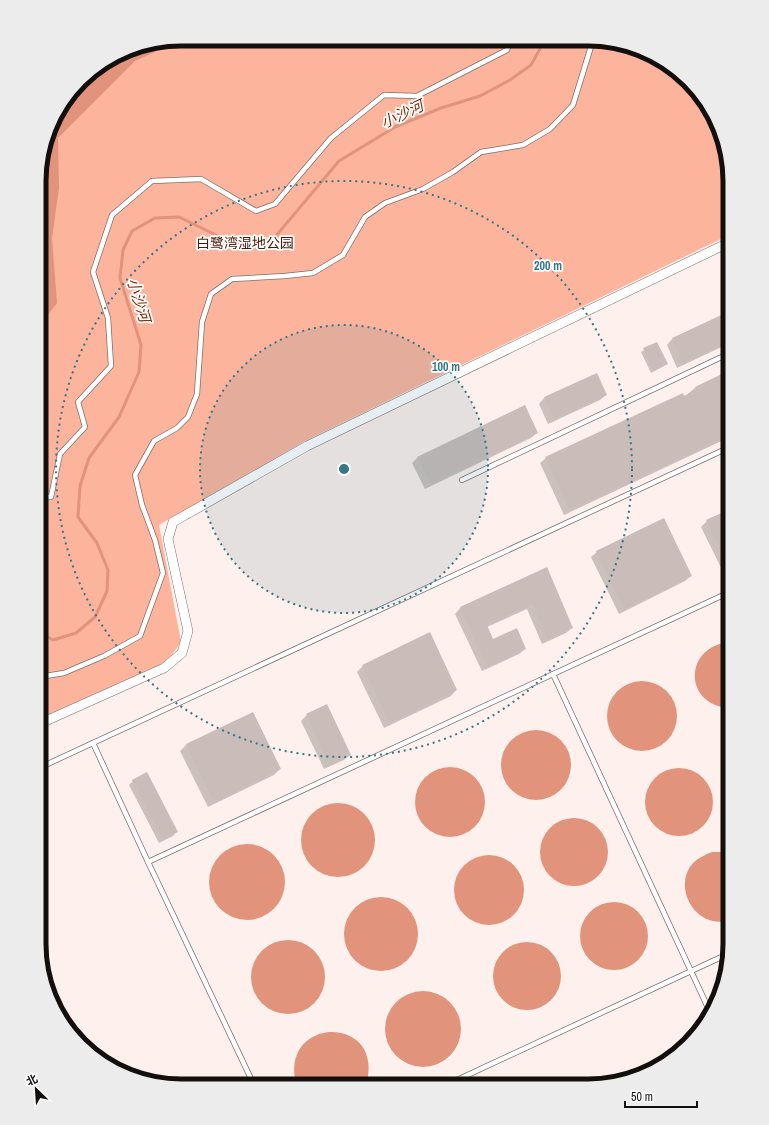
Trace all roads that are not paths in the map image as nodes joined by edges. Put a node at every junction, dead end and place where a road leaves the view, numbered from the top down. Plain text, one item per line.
1 (509, 46) edge
2 (591, 46) edge
3 (723, 245) edge
4 (723, 356) edge
5 (723, 450) edge
6 (462, 480) dead end
7 (46, 497) edge
8 (723, 595) edge
9 (553, 674) junction
10 (46, 676) edge
11 (46, 721) edge
12 (93, 743) junction
13 (46, 765) edge
14 (148, 862) junction
15 (722, 958) edge
16 (691, 972) junction
17 (707, 1006) edge
18 (251, 1079) edge
19 (459, 1079) edge

1 - 7 lane
2 - 10 lane
3 - 11 street
4 - 6 lane
5 - 12 lane
8 - 9 lane
9 - 14 lane
9 - 16 lane
12 - 13 lane
12 - 14 lane
14 - 18 lane
15 - 16 lane
16 - 17 lane
16 - 19 lane

